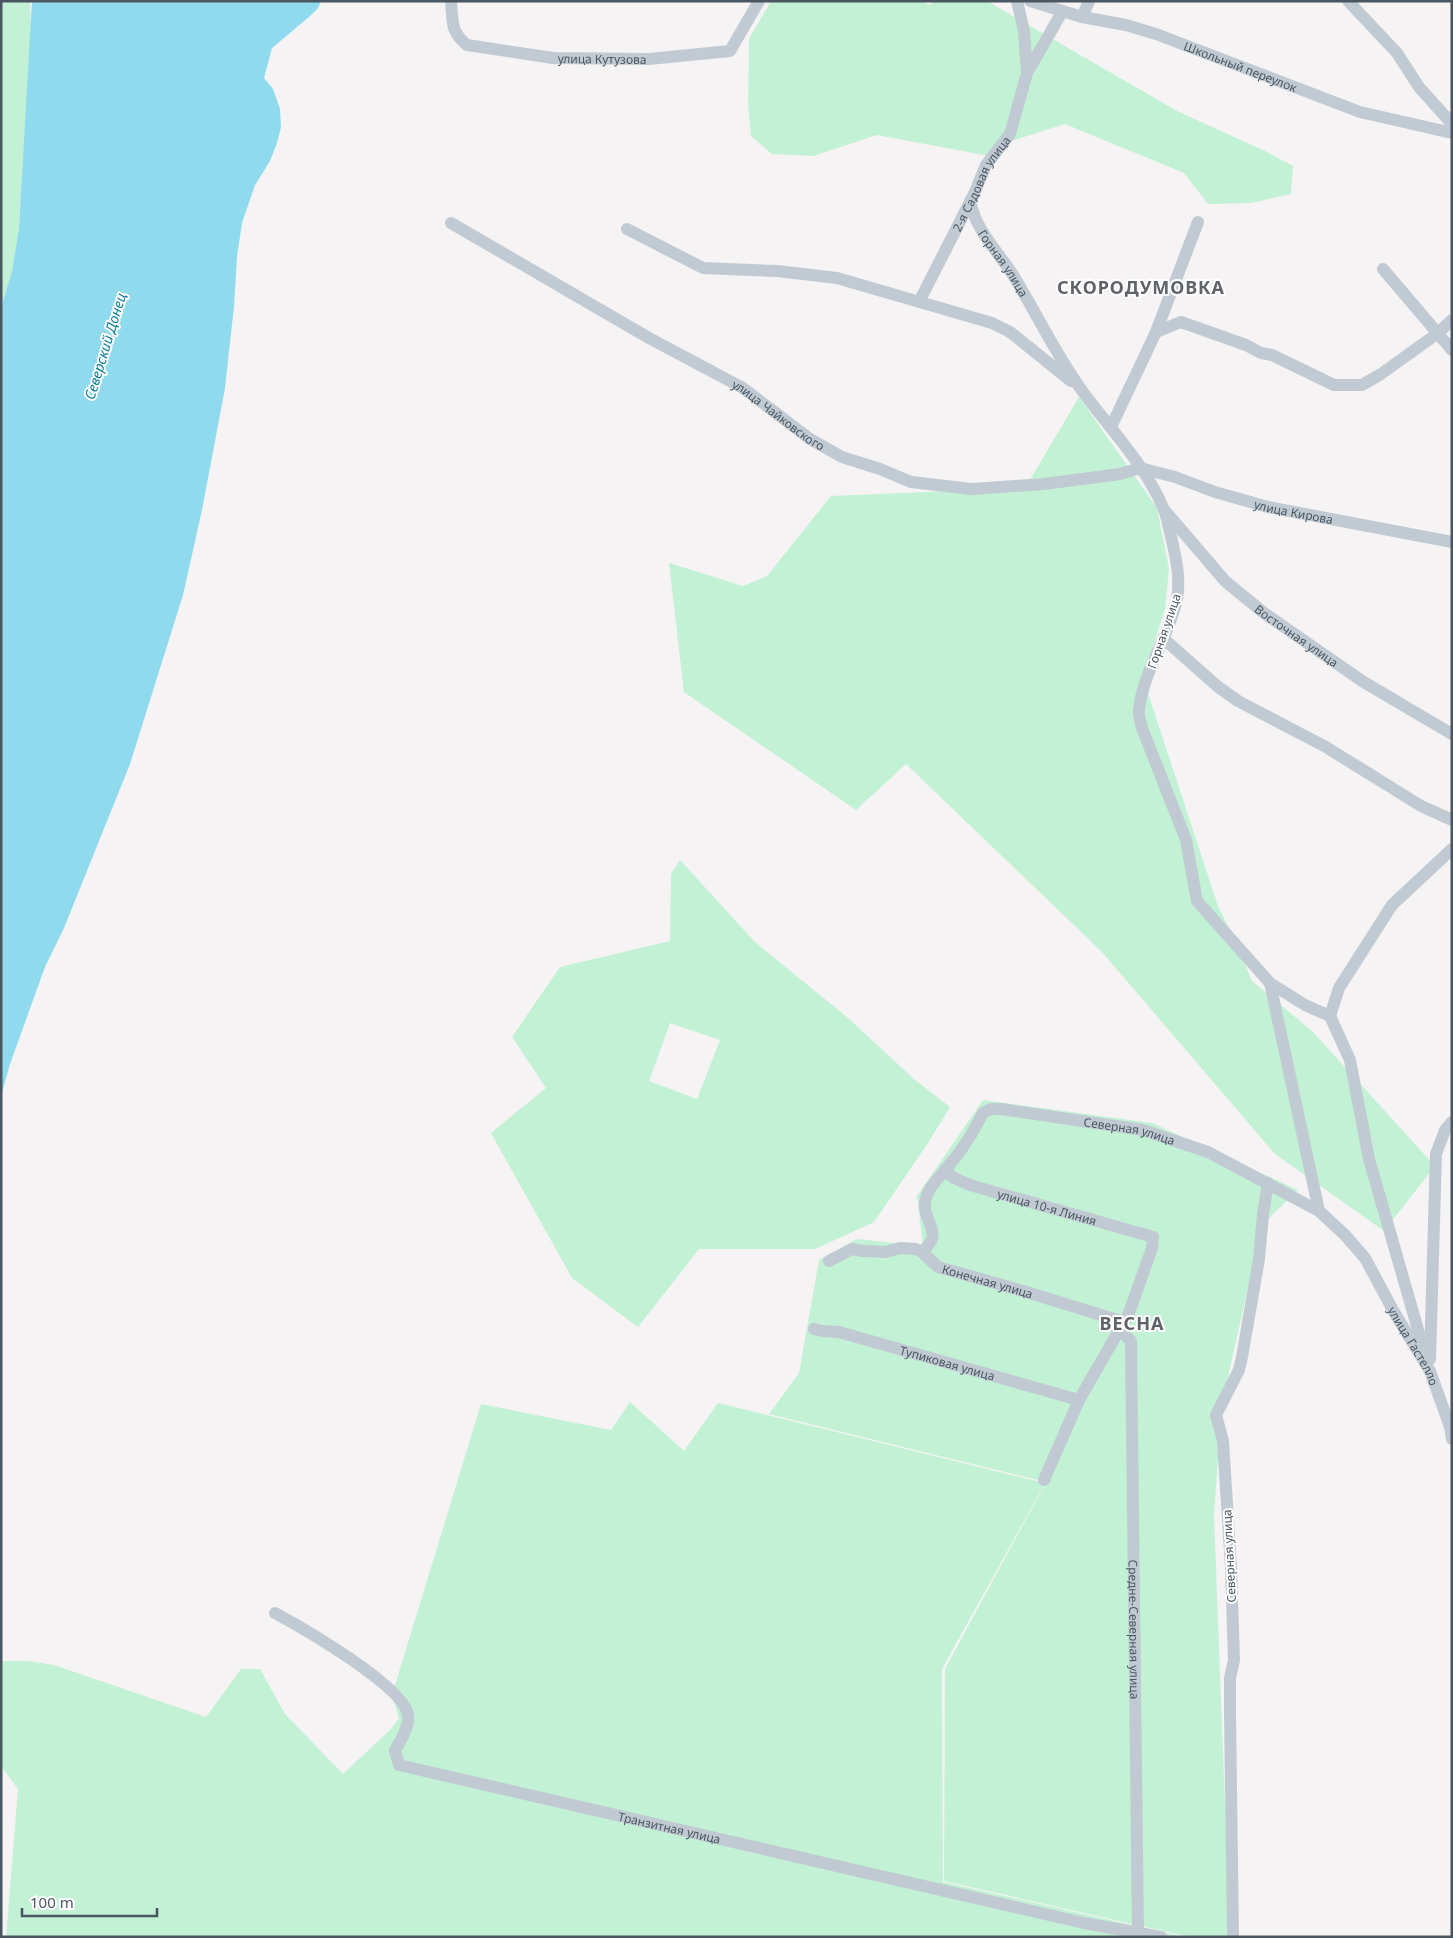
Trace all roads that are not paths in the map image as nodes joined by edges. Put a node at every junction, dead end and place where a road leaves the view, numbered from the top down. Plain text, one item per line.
1 (451, 1) edge
2 (759, 1) edge
3 (1017, 1) edge
4 (1030, 1) edge
5 (1089, 1) edge
6 (1348, 1) edge
7 (1062, 12) junction
8 (1082, 17) junction
9 (1027, 73) junction
10 (1452, 124) edge
11 (1452, 133) edge
12 (970, 201) junction
13 (1198, 222) dead end
14 (451, 223) dead end
15 (627, 229) dead end
16 (1383, 269) dead end
17 (919, 302) junction
18 (1452, 320) edge
19 (1156, 332) junction
20 (1438, 333) junction
21 (1452, 350) edge
22 (1082, 391) junction
23 (1111, 427) junction
24 (1140, 468) junction
25 (1165, 510) junction
26 (1452, 542) edge
27 (1164, 639) junction
28 (1452, 734) edge
29 (1452, 820) edge
30 (1452, 849) edge
31 (1270, 983) junction
32 (1330, 1016) junction
33 (1452, 1122) edge
34 (945, 1170) junction
35 (1268, 1183) junction
36 (1319, 1212) junction
37 (922, 1252) junction
38 (1365, 1258) joint
39 (829, 1261) dead end
40 (1122, 1326) junction
41 (814, 1329) dead end
42 (1430, 1371) junction
43 (1079, 1400) junction
44 (1452, 1439) edge
45 (1044, 1480) dead end
46 (275, 1612) dead end
47 (1138, 1933) junction
48 (1161, 1937) edge
49 (1233, 1937) edge

1 - 2 street, улица Кутузова
3 - 9 street, 2-я Садовая улица
4 - 7 street, Школьный переулок
5 - 8 street
6 - 10 street
7 - 8 street, Школьный переулок
7 - 9 street
8 - 11 street, Школьный переулок
9 - 12 street, 2-я Садовая улица
12 - 17 street, 2-я Садовая улица
12 - 22 street, Горная улица
13 - 19 street
14 - 24 street, улица Чайковского
15 - 17 street
16 - 20 street
17 - 22 street
18 - 20 street
19 - 20 street
19 - 23 street
20 - 21 street
22 - 23 street, Горная улица
23 - 24 street, Горная улица
24 - 25 street, Горная улица
24 - 26 street, улица Кирова
25 - 27 street, Горная улица
25 - 28 street, Восточная улица
27 - 29 street
27 - 31 street, Горная улица
30 - 32 street
31 - 32 street, Горная улица
31 - 36 street
32 - 42 street
33 - 42 street
34 - 35 street, Северная улица
34 - 37 street
34 - 40 street, улица 10-я Линия
35 - 36 street, Северная улица
35 - 49 street, Северная улица
36 - 38 street, Северная улица
37 - 39 street
37 - 40 street, Конечная улица
38 - 42 street, улица Гастелло
40 - 43 street
40 - 47 street, Средне-Северная улица
41 - 43 street, Тупиковая улица
42 - 44 street, улица Гастелло
43 - 45 street
46 - 47 street, Транзитная улица
47 - 48 street, Транзитная улица

